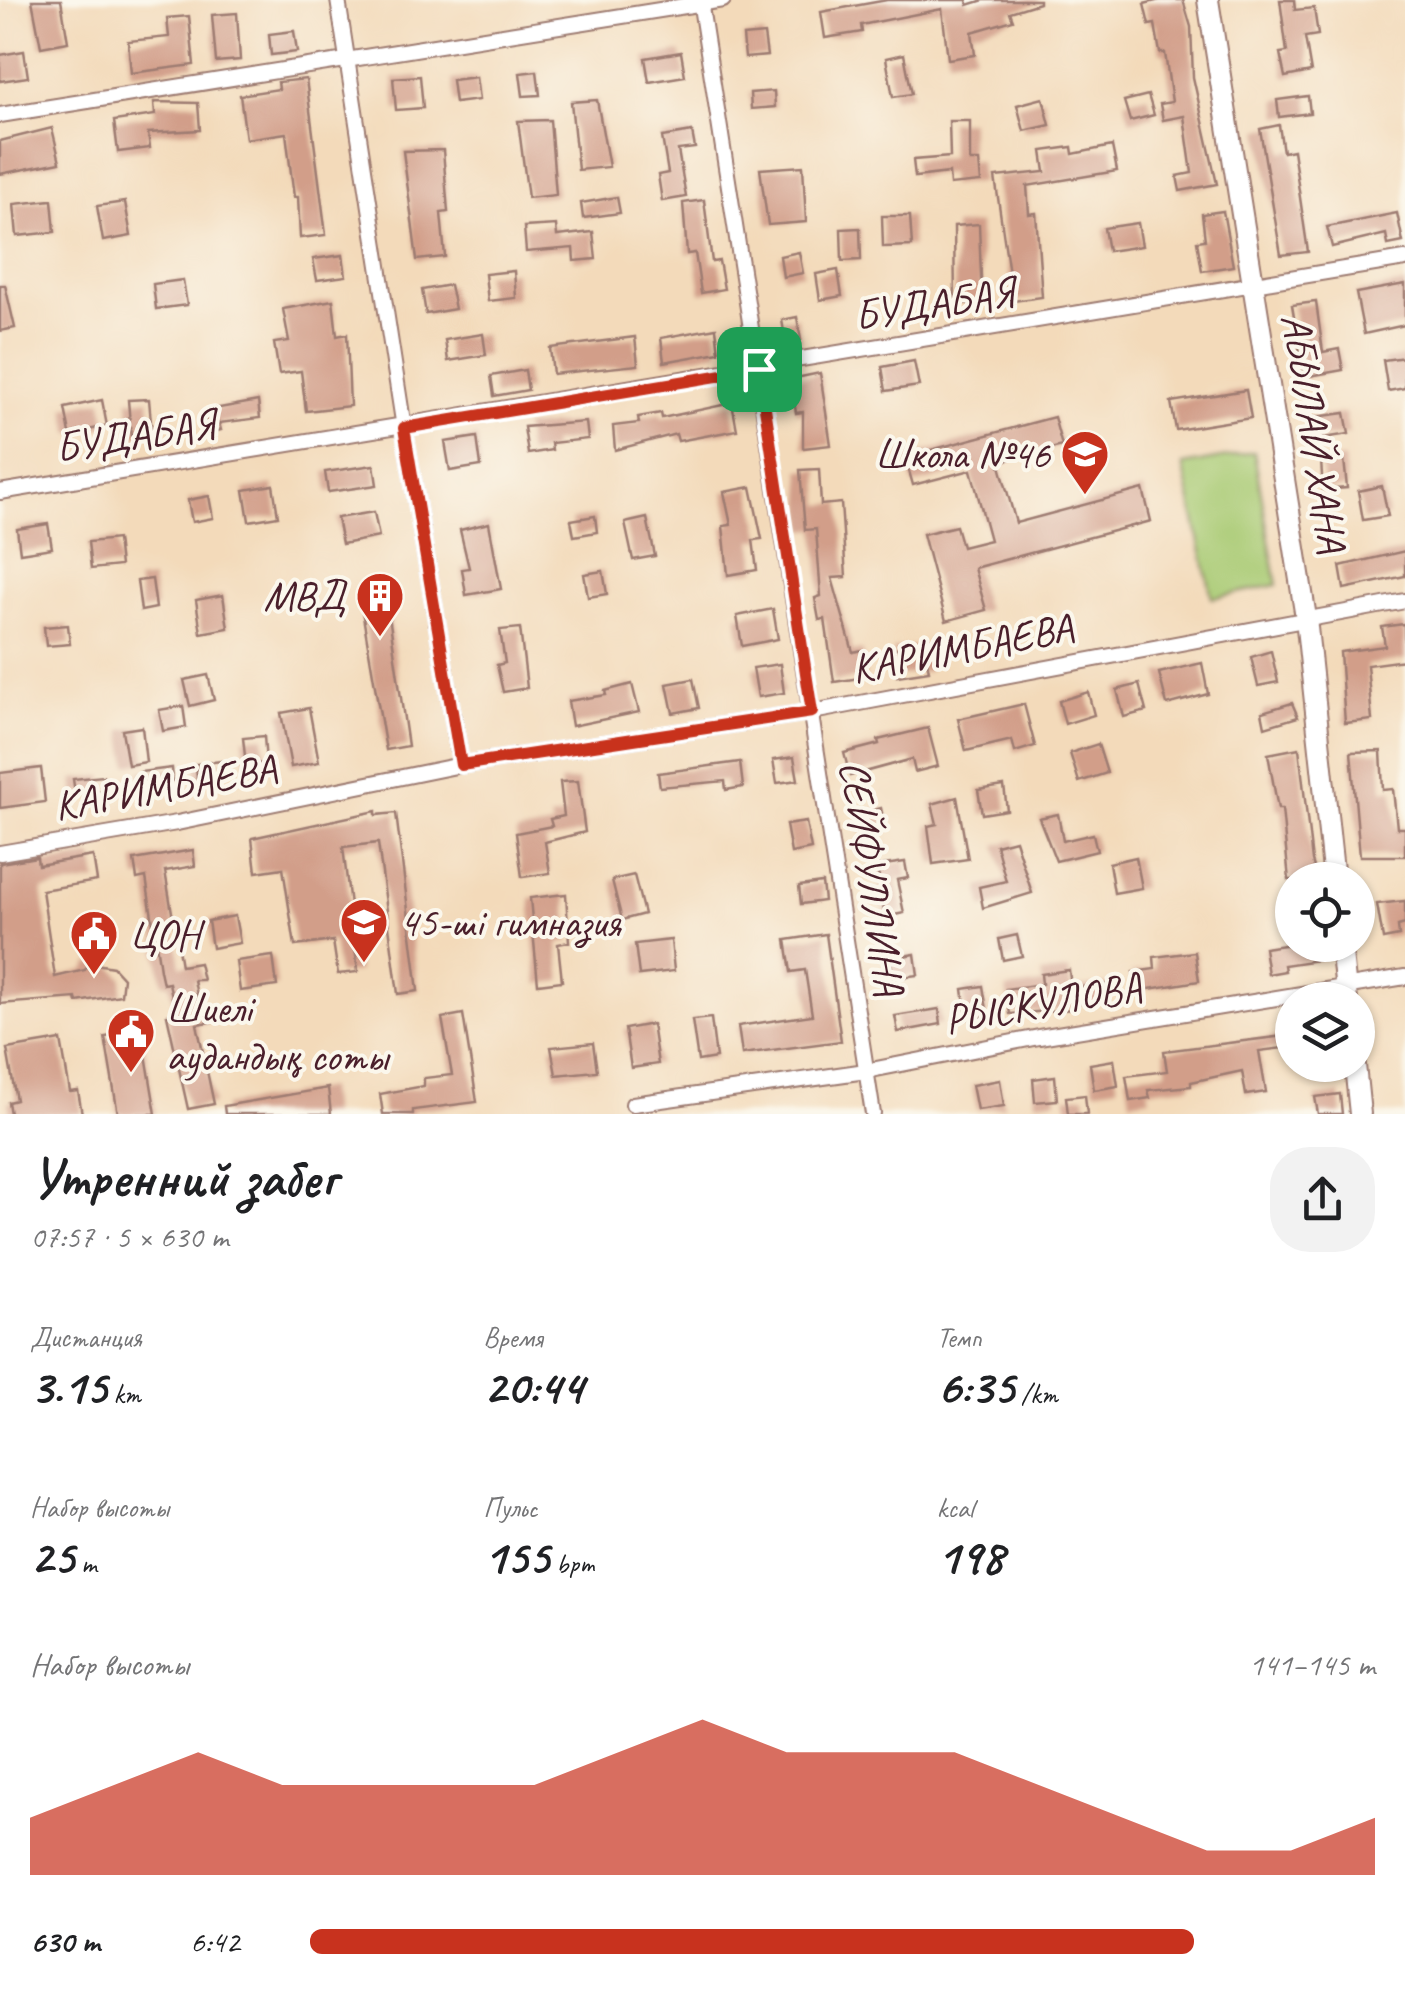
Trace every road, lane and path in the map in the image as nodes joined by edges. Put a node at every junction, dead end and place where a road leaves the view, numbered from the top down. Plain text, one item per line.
1 (338, 0) edge
2 (724, 0) edge
3 (1208, 0) edge
4 (700, 2) edge
5 (347, 59) junction
6 (0, 115) edge
7 (1405, 259) edge
8 (1253, 286) junction
9 (759, 369) junction
10 (404, 428) junction
11 (0, 492) edge
12 (1405, 601) edge
13 (1306, 618) junction
14 (812, 712) junction
15 (461, 765) junction
16 (0, 852) edge
17 (1332, 862) edge
18 (1405, 977) edge
19 (1375, 986) edge
20 (1275, 1004) edge
21 (866, 1071) junction
22 (1356, 1082) edge
23 (632, 1104) dead end
24 (873, 1114) edge
25 (1360, 1114) edge

1 - 5 street
2 - 4 street
3 - 8 main road, АБЫЛАЙ ХАНА
4 - 5 street
4 - 9 street, СЕЙФУЛЛИНА
5 - 6 street
5 - 10 street
7 - 8 street, БУДАБАЯ
8 - 9 street, БУДАБАЯ
8 - 13 main road, АБЫЛАЙ ХАНА
9 - 10 street, БУДАБАЯ
9 - 14 street, СЕЙФУЛЛИНА
10 - 11 street, БУДАБАЯ
10 - 15 street
12 - 13 street, КАРИМБАЕВА
13 - 14 street, КАРИМБАЕВА
13 - 17 main road, АБЫЛАЙ ХАНА
14 - 15 street, КАРИМБАЕВА
14 - 21 street, СЕЙФУЛЛИНА
15 - 16 street, КАРИМБАЕВА
18 - 19 street, РЫСКУЛОВА
20 - 21 street, РЫСКУЛОВА
21 - 23 street, РЫСКУЛОВА
21 - 24 street, СЕЙФУЛЛИНА
22 - 25 main road

